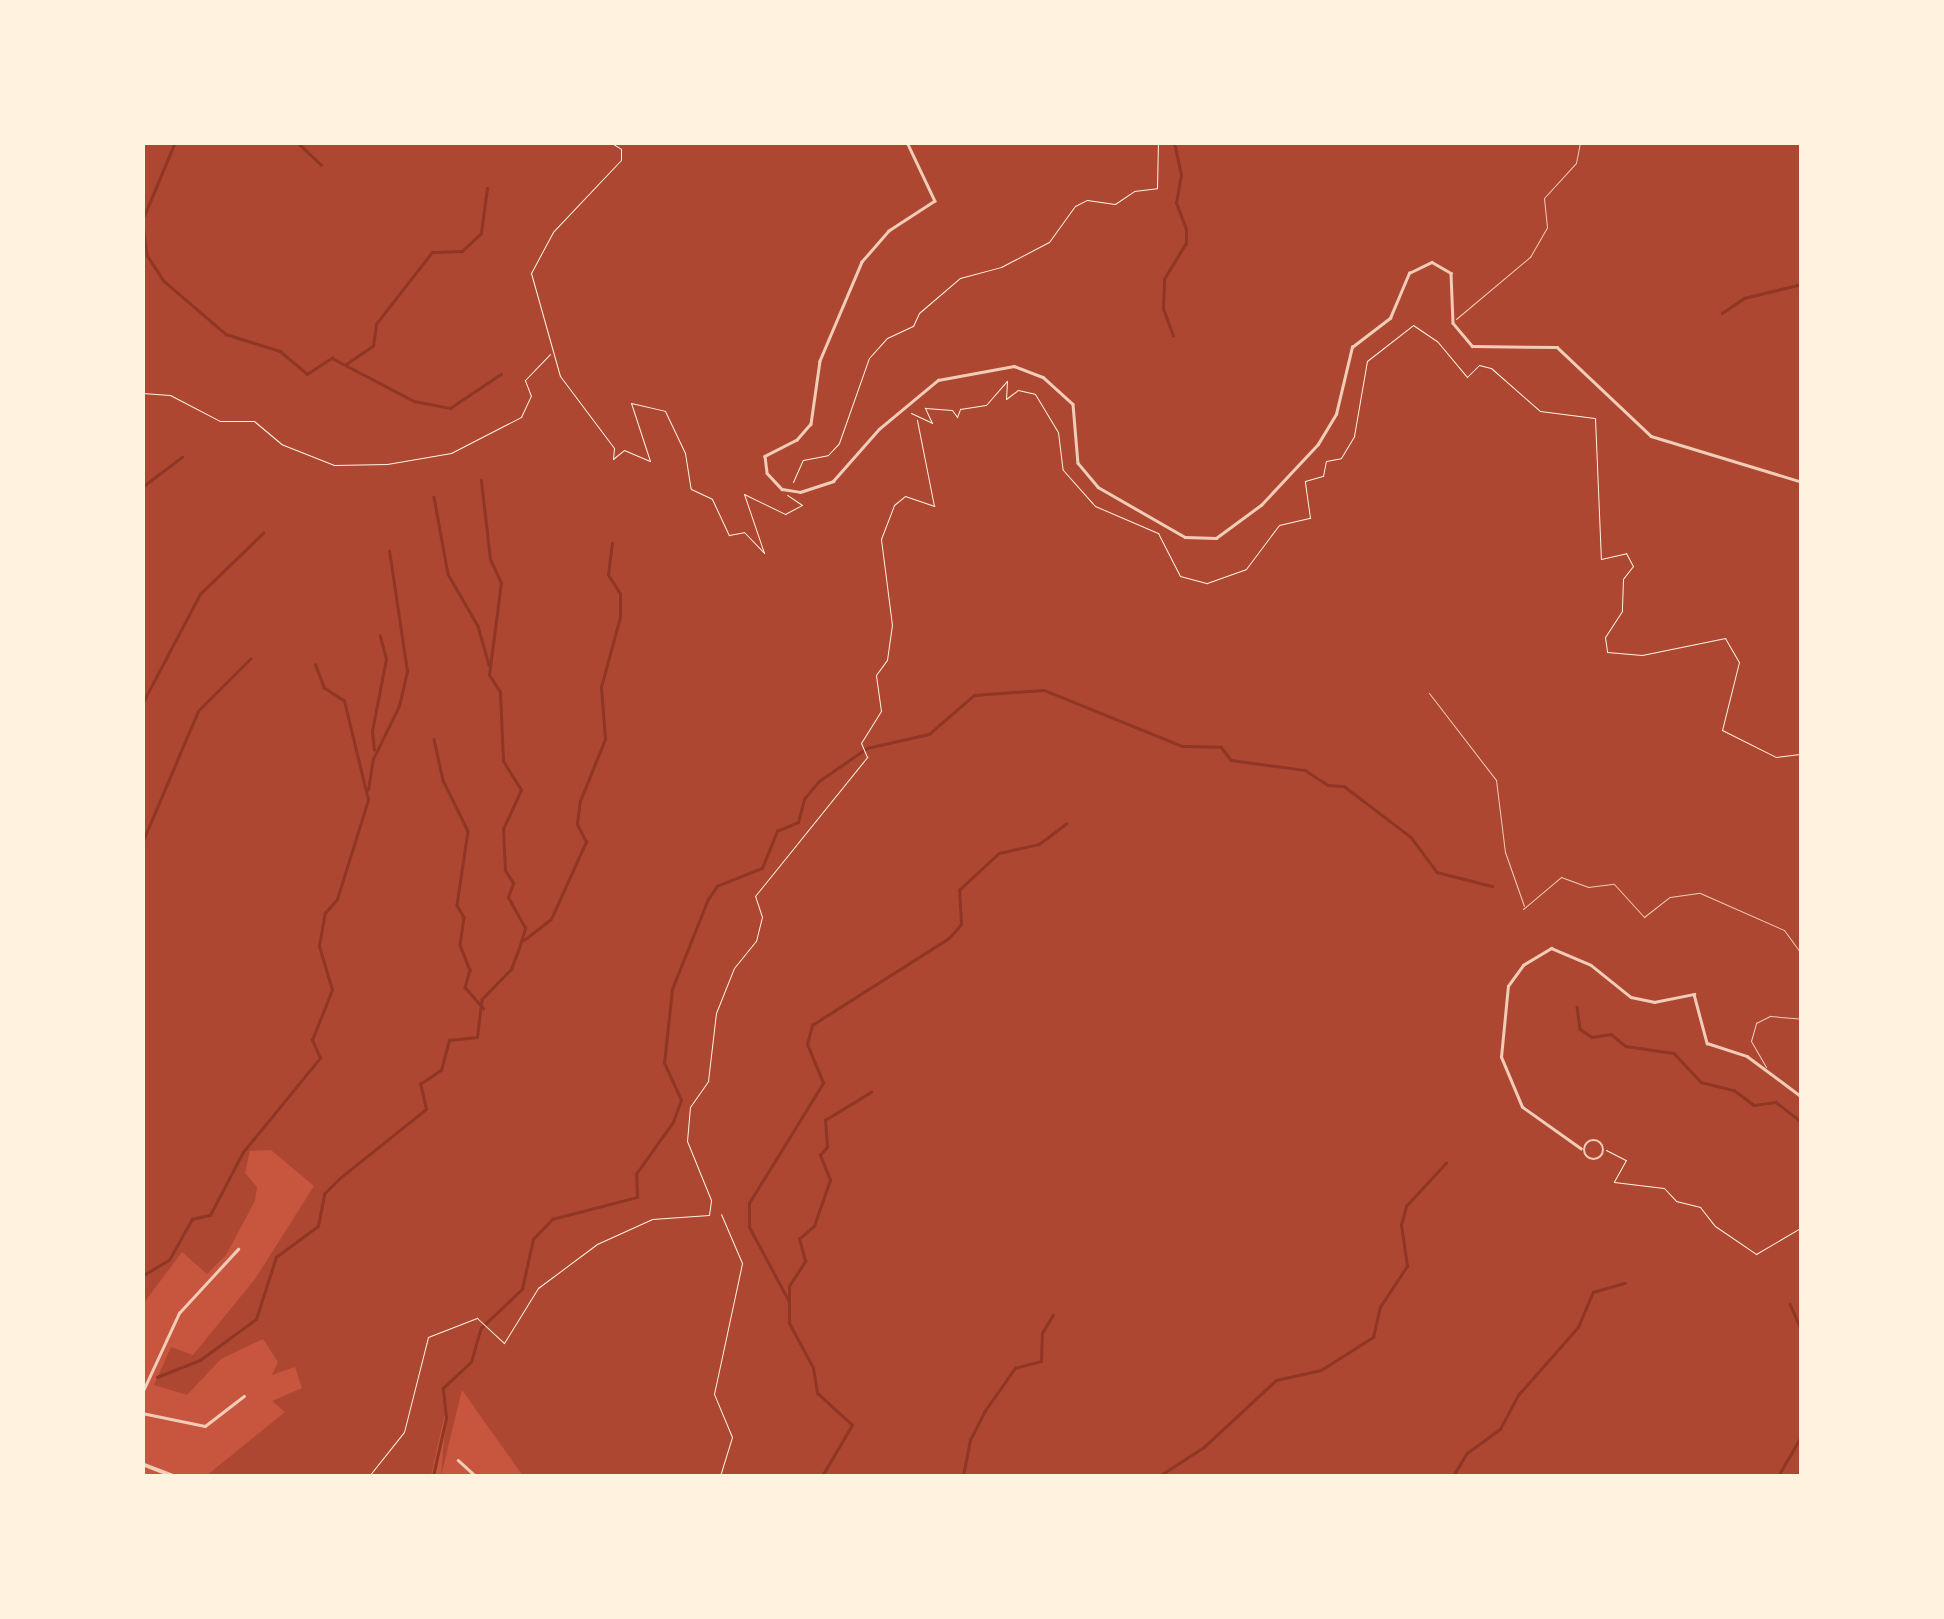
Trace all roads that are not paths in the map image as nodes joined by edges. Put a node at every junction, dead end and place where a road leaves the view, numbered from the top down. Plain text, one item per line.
1 (907, 142) edge
2 (1580, 142) edge
3 (1453, 323) junction
4 (1802, 482) edge
5 (1429, 693) dead end
6 (1802, 954) edge
7 (1802, 1019) edge
8 (1765, 1069) junction
9 (1802, 1097) edge
10 (1580, 1149) junction
11 (238, 1249) dead end
12 (142, 1392) edge
13 (244, 1396) dead end
14 (142, 1413) edge
15 (458, 1460) dead end
16 (142, 1464) edge
17 (173, 1476) edge
18 (476, 1476) edge

1 - 3 street
2 - 3 lane
3 - 4 street
5 - 6 lane
7 - 8 lane
8 - 9 street
8 - 10 street
10 - 10 street
11 - 12 street
13 - 14 street
15 - 18 street
16 - 17 street

